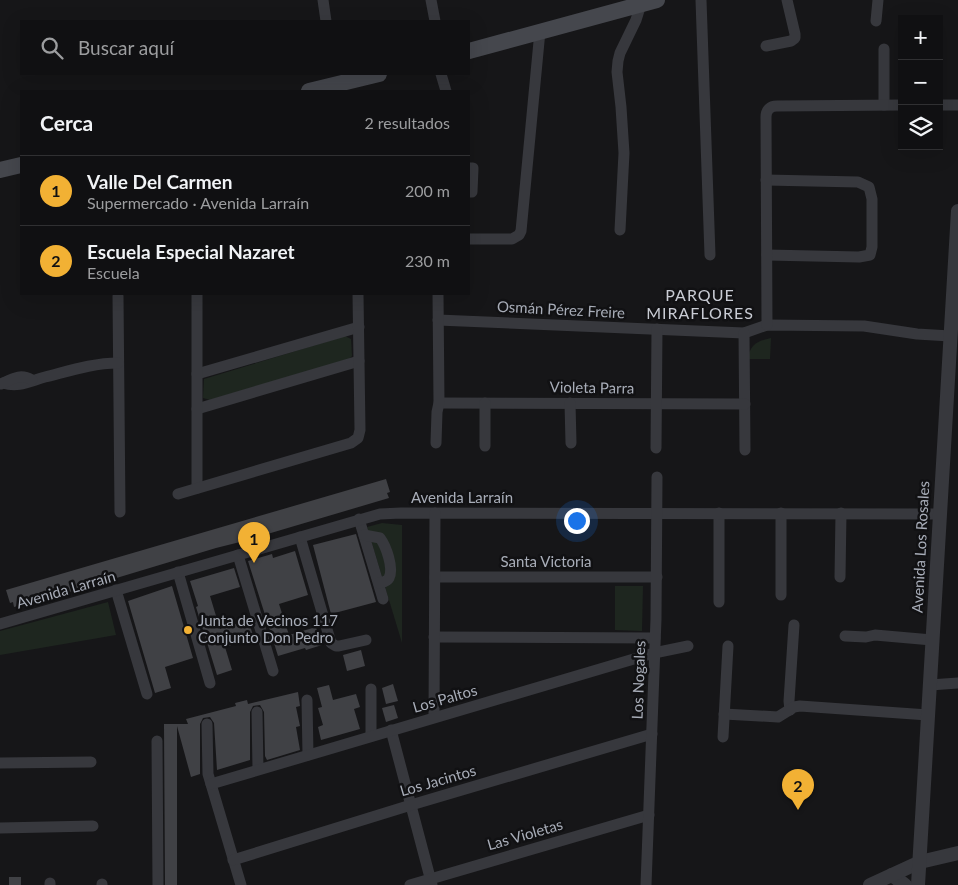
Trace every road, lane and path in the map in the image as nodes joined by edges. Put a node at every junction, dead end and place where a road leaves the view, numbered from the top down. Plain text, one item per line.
1 (323, 0) edge
2 (431, 0) edge
3 (701, 0) edge
4 (787, 0) edge
5 (878, 0) edge
6 (649, 2) edge
7 (326, 20) edge
8 (435, 20) edge
9 (876, 21) dead end
10 (540, 32) junction
11 (766, 46) dead end
12 (884, 49) dead end
13 (470, 51) edge
14 (370, 75) edge
15 (441, 75) edge
16 (335, 79) edge
17 (310, 90) edge
18 (446, 90) edge
19 (898, 105) edge
20 (943, 105) edge
21 (958, 105) edge
22 (884, 106) junction
23 (20, 165) edge
24 (470, 168) edge
25 (0, 170) edge
26 (766, 180) junction
27 (470, 192) edge
28 (958, 211) edge
29 (958, 219) edge
30 (620, 230) dead end
31 (470, 239) edge
32 (710, 255) dead end
33 (767, 255) junction
34 (956, 266) edge
35 (197, 295) edge
36 (358, 295) edge
37 (438, 295) edge
38 (118, 296) dead end
39 (438, 320) junction
40 (767, 325) junction
41 (359, 327) junction
42 (657, 329) junction
43 (744, 333) junction
44 (950, 336) junction
45 (359, 361) junction
46 (118, 363) junction
47 (197, 374) junction
48 (2, 384) edge
49 (439, 403) junction
50 (485, 403) junction
51 (570, 403) junction
52 (657, 404) junction
53 (744, 404) junction
54 (197, 409) junction
55 (436, 443) dead end
56 (571, 443) dead end
57 (485, 446) dead end
58 (656, 448) dead end
59 (745, 450) dead end
60 (657, 477) dead end
61 (197, 488) junction
62 (178, 494) dead end
63 (120, 512) dead end
64 (435, 512) junction
65 (656, 513) junction
66 (719, 513) junction
67 (781, 513) junction
68 (841, 513) junction
69 (940, 514) junction
70 (360, 519) junction
71 (364, 535) junction
72 (300, 537) junction
73 (238, 555) junction
74 (178, 572) junction
75 (434, 577) junction
76 (657, 577) junction
77 (840, 577) dead end
78 (379, 583) junction
79 (116, 590) junction
80 (781, 595) dead end
81 (383, 599) dead end
82 (719, 602) dead end
83 (0, 624) edge
84 (794, 625) dead end
85 (844, 636) dead end
86 (434, 637) junction
87 (656, 638) junction
88 (366, 640) dead end
89 (932, 640) junction
90 (688, 646) dead end
91 (728, 646) dead end
92 (654, 653) junction
93 (273, 671) dead end
94 (210, 683) dead end
95 (958, 683) edge
96 (930, 685) junction
97 (371, 689) dead end
98 (147, 694) dead end
99 (307, 700) dead end
100 (790, 710) junction
101 (257, 712) dead end
102 (724, 714) junction
103 (928, 715) junction
104 (434, 717) junction
105 (207, 724) dead end
106 (391, 730) junction
107 (652, 734) junction
108 (371, 736) junction
109 (723, 737) dead end
110 (157, 741) dead end
111 (308, 755) junction
112 (91, 762) dead end
113 (0, 763) edge
114 (258, 769) junction
115 (211, 784) junction
116 (411, 805) junction
117 (649, 815) junction
118 (93, 826) dead end
119 (0, 828) edge
120 (958, 852) edge
121 (234, 860) junction
122 (920, 862) junction
123 (892, 875) junction
124 (431, 882) edge
125 (158, 885) edge
126 (241, 885) edge
127 (410, 885) edge
128 (646, 885) edge
129 (870, 885) edge
130 (905, 885) edge
131 (918, 885) edge

1 - 7 street
2 - 8 street
3 - 32 street
4 - 11 street
5 - 9 street
6 - 10 main road
6 - 30 street
10 - 13 main road
10 - 31 street
12 - 22 street
14 - 16 main road
15 - 18 street
16 - 17 main road
19 - 22 street
20 - 21 street
22 - 26 street
23 - 25 main road
24 - 27 street
26 - 33 street
26 - 33 street
28 - 29 street, Avenida Los Rosales
29 - 34 street, Avenida Los Rosales
33 - 40 street
34 - 44 street, Avenida Los Rosales
35 - 47 street
36 - 41 street
37 - 39 street
38 - 46 street
39 - 42 street, Osmán Pérez Freire
39 - 49 street
40 - 43 street, Osmán Pérez Freire
40 - 44 street, Osmán Pérez Freire
41 - 45 street
41 - 47 street
42 - 43 street, Osmán Pérez Freire
42 - 52 street
43 - 53 street
44 - 69 street, Avenida Los Rosales
45 - 54 street
45 - 61 street
46 - 48 street
46 - 63 street
47 - 54 street
49 - 50 street, Violeta Parra
49 - 55 street
50 - 51 street, Violeta Parra
50 - 57 street
51 - 52 street, Violeta Parra
51 - 56 street
52 - 53 street, Violeta Parra
52 - 58 street
53 - 59 street
54 - 61 street
60 - 65 street, Los Nogales
61 - 62 street
64 - 65 street, Avenida Larraín
64 - 70 street, Avenida Larraín
64 - 75 street
65 - 66 street, Avenida Larraín
65 - 76 street, Los Nogales
66 - 67 street, Avenida Larraín
66 - 82 street
67 - 68 street, Avenida Larraín
67 - 80 street
68 - 69 street, Avenida Larraín
68 - 77 street
69 - 89 street, Avenida Los Rosales
70 - 71 street
70 - 72 street, Avenida Larraín
71 - 78 street
71 - 78 street
72 - 73 street, Avenida Larraín
72 - 88 street
73 - 74 street, Avenida Larraín
73 - 93 street
74 - 79 street, Avenida Larraín
74 - 94 street
75 - 76 street, Santa Victoria
75 - 86 street
76 - 87 street, Los Nogales
78 - 81 street
79 - 83 street, Avenida Larraín
79 - 98 street
84 - 100 street
85 - 89 street
86 - 87 street
86 - 104 street
87 - 92 street, Los Nogales
89 - 96 street, Avenida Los Rosales
90 - 92 street, Los Paltos
91 - 102 street
92 - 104 street, Los Paltos
92 - 107 street, Los Nogales
95 - 96 street
96 - 103 street, Avenida Los Rosales
97 - 108 street
99 - 111 street
100 - 102 street
100 - 103 street
101 - 114 street
102 - 109 street
103 - 122 street, Avenida Los Rosales
104 - 106 street, Los Paltos
105 - 115 street
106 - 108 street, Los Paltos
106 - 116 street
107 - 116 street, Los Jacintos
107 - 117 street, Los Nogales
108 - 111 street, Los Paltos
110 - 125 street
111 - 114 street, Los Paltos
112 - 113 street
114 - 115 street, Los Paltos
115 - 121 street
116 - 121 street, Los Jacintos
116 - 124 street
117 - 124 street, Las Violetas
117 - 128 street, Los Nogales
118 - 119 street
120 - 122 street
121 - 126 street
122 - 123 street
122 - 131 street, Avenida Los Rosales
123 - 129 street
123 - 130 street
124 - 127 street, Las Violetas

